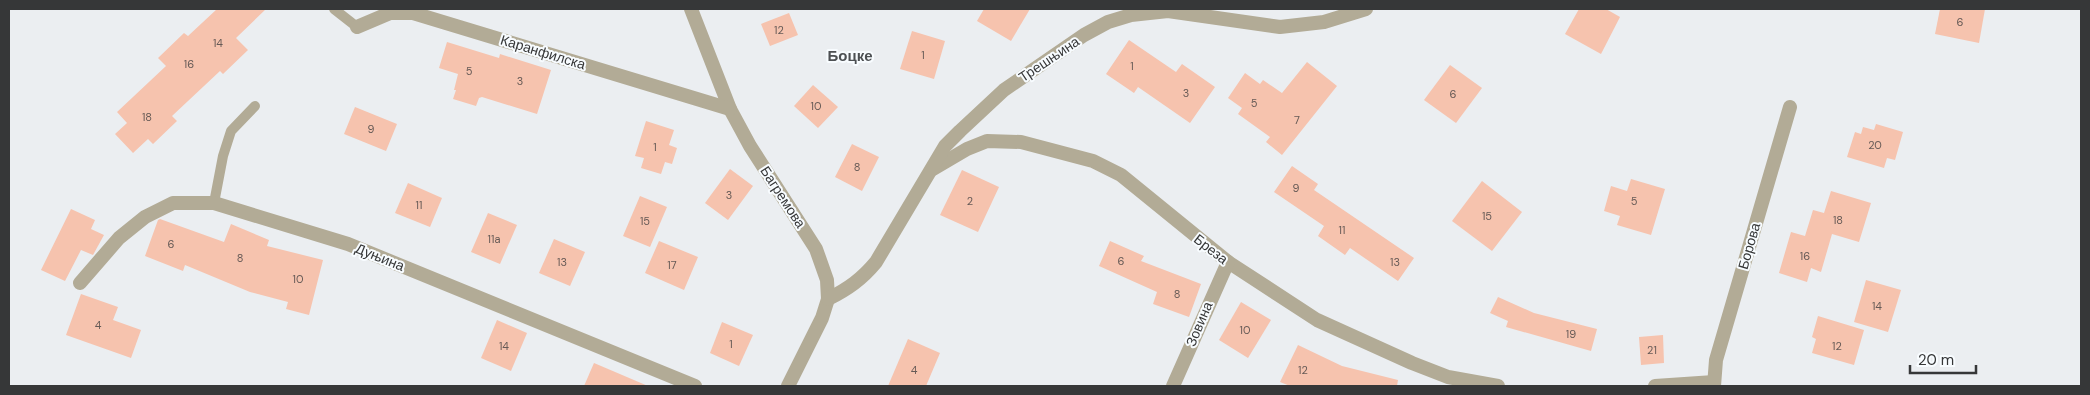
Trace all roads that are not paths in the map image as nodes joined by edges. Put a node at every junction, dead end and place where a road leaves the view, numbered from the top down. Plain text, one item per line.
1 (334, 9) edge
2 (691, 9) edge
3 (1366, 9) edge
4 (1185, 11) edge
5 (441, 15) edge
6 (357, 27) joint
7 (255, 106) dead end
8 (1790, 107) dead end
9 (730, 109) junction
10 (930, 171) junction
11 (214, 203) junction
12 (1228, 262) junction
13 (80, 283) dead end
14 (828, 298) junction
15 (1714, 384) edge
16 (695, 386) edge
17 (788, 386) edge
18 (1173, 386) edge
19 (1498, 386) edge
20 (1655, 386) edge

1 - 6 lane
2 - 9 street, Багремова
3 - 4 street, Трешњина
4 - 10 street, Трешњина
5 - 6 street, Каранфилска
5 - 9 street, Каранфилска
7 - 11 lane
8 - 15 street, Борова
9 - 14 street, Багремова
10 - 12 street, Бреза
10 - 14 street, Трешњина
11 - 13 street, Дуњина
11 - 16 street, Дуњина
12 - 18 street, Зовина
12 - 19 street, Бреза
14 - 17 street, Багремова
15 - 20 street

